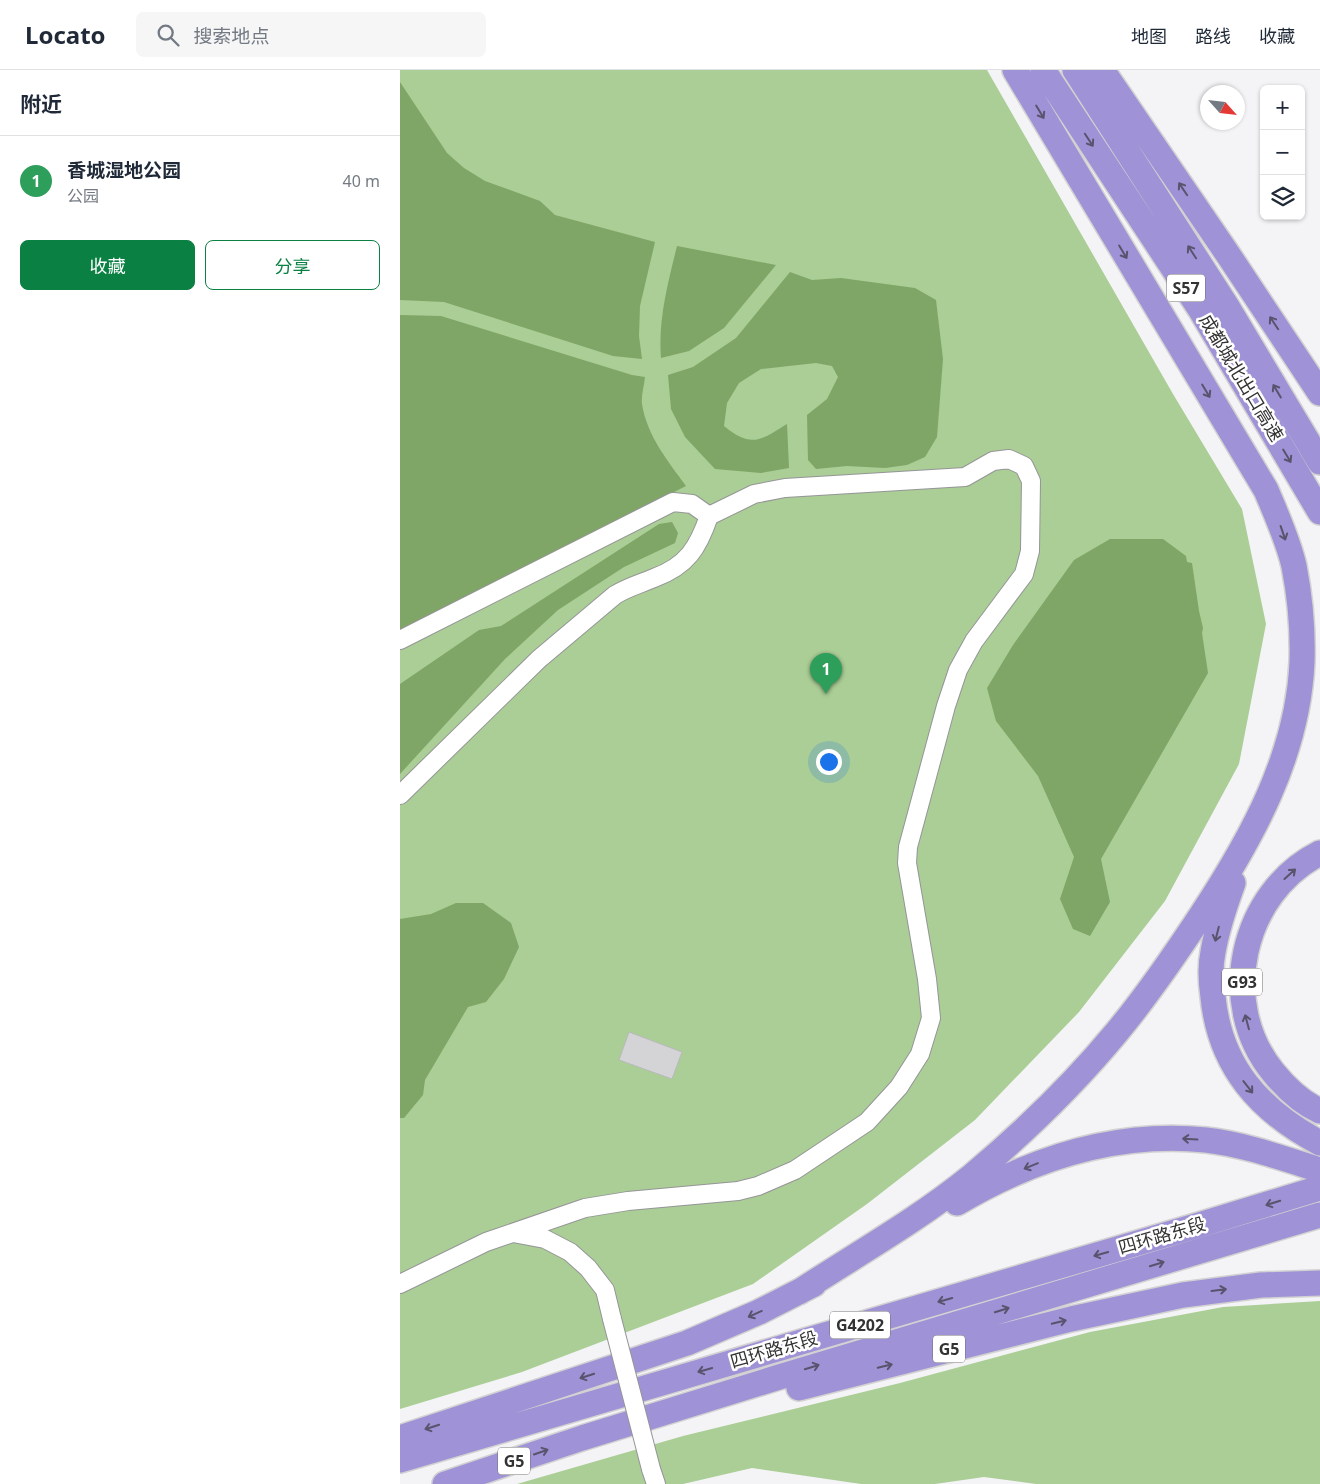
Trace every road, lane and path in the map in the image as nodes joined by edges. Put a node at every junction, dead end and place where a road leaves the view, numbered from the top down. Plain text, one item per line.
1 (1015, 70) edge
2 (1043, 70) edge
3 (1075, 70) edge
4 (1102, 70) edge
5 (1320, 394) edge
6 (1320, 462) edge
7 (1320, 512) edge
8 (709, 516) junction
9 (400, 640) edge
10 (400, 795) edge
11 (1256, 822) junction
12 (1320, 853) edge
13 (1320, 1111) edge
14 (1320, 1143) edge
15 (1320, 1170) edge
16 (1320, 1188) edge
17 (1320, 1215) edge
18 (513, 1233) junction
19 (1320, 1283) edge
20 (400, 1284) edge
21 (799, 1292) junction
22 (400, 1438) edge
23 (582, 1438) junction
24 (400, 1460) edge
25 (654, 1476) edge
26 (445, 1484) edge

1 -> 11 highway
2 -> 7 highway, 成都城北出口高速 / S57
6 -> 3 highway, 成都城北出口高速 / S57
5 -> 4 highway
8 - 9 street
8 - 10 street
8 - 18 street
11 -> 14 highway
11 - 21 highway
13 -> 12 highway, G93
15 -> 21 highway
16 -> 24 highway, 四环路东段 / G4202
23 -> 17 highway, 四环路东段 / G4202
18 - 20 street
18 - 25 street, bridge
23 -> 19 highway, G5
21 -> 22 highway
26 -> 23 highway, 四环路东段 / G5

